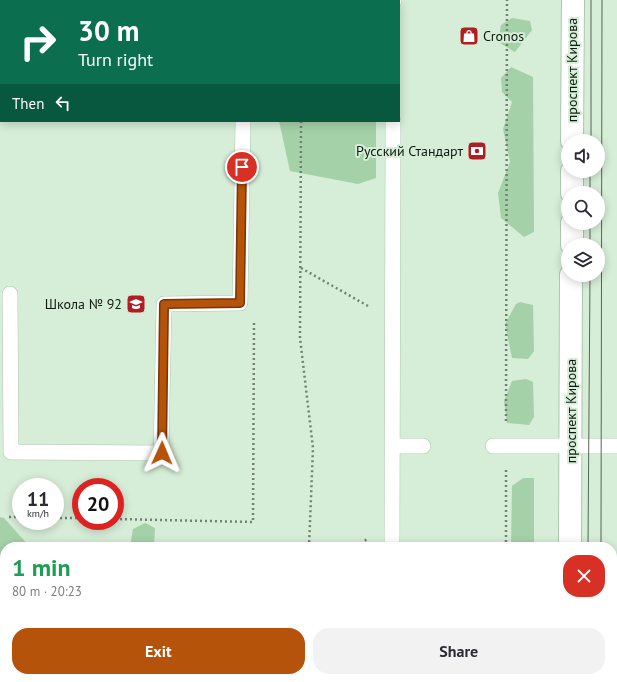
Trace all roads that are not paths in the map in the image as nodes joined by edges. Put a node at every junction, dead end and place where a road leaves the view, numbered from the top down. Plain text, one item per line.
1 (573, 0) edge
2 (243, 122) edge
3 (393, 122) edge
4 (572, 134) edge
5 (571, 282) edge
6 (10, 294) dead end
7 (392, 446) junction
8 (424, 446) dead end
9 (500, 446) road end
10 (571, 446) junction
11 (617, 446) edge
12 (392, 542) edge
13 (570, 542) edge

1 - 4 street, проспект Кирова
2 - 6 lane
3 - 7 lane
5 - 10 street, проспект Кирова
7 - 8 lane
7 - 12 lane
9 - 10 lane
10 - 11 lane
10 - 13 street, проспект Кирова

